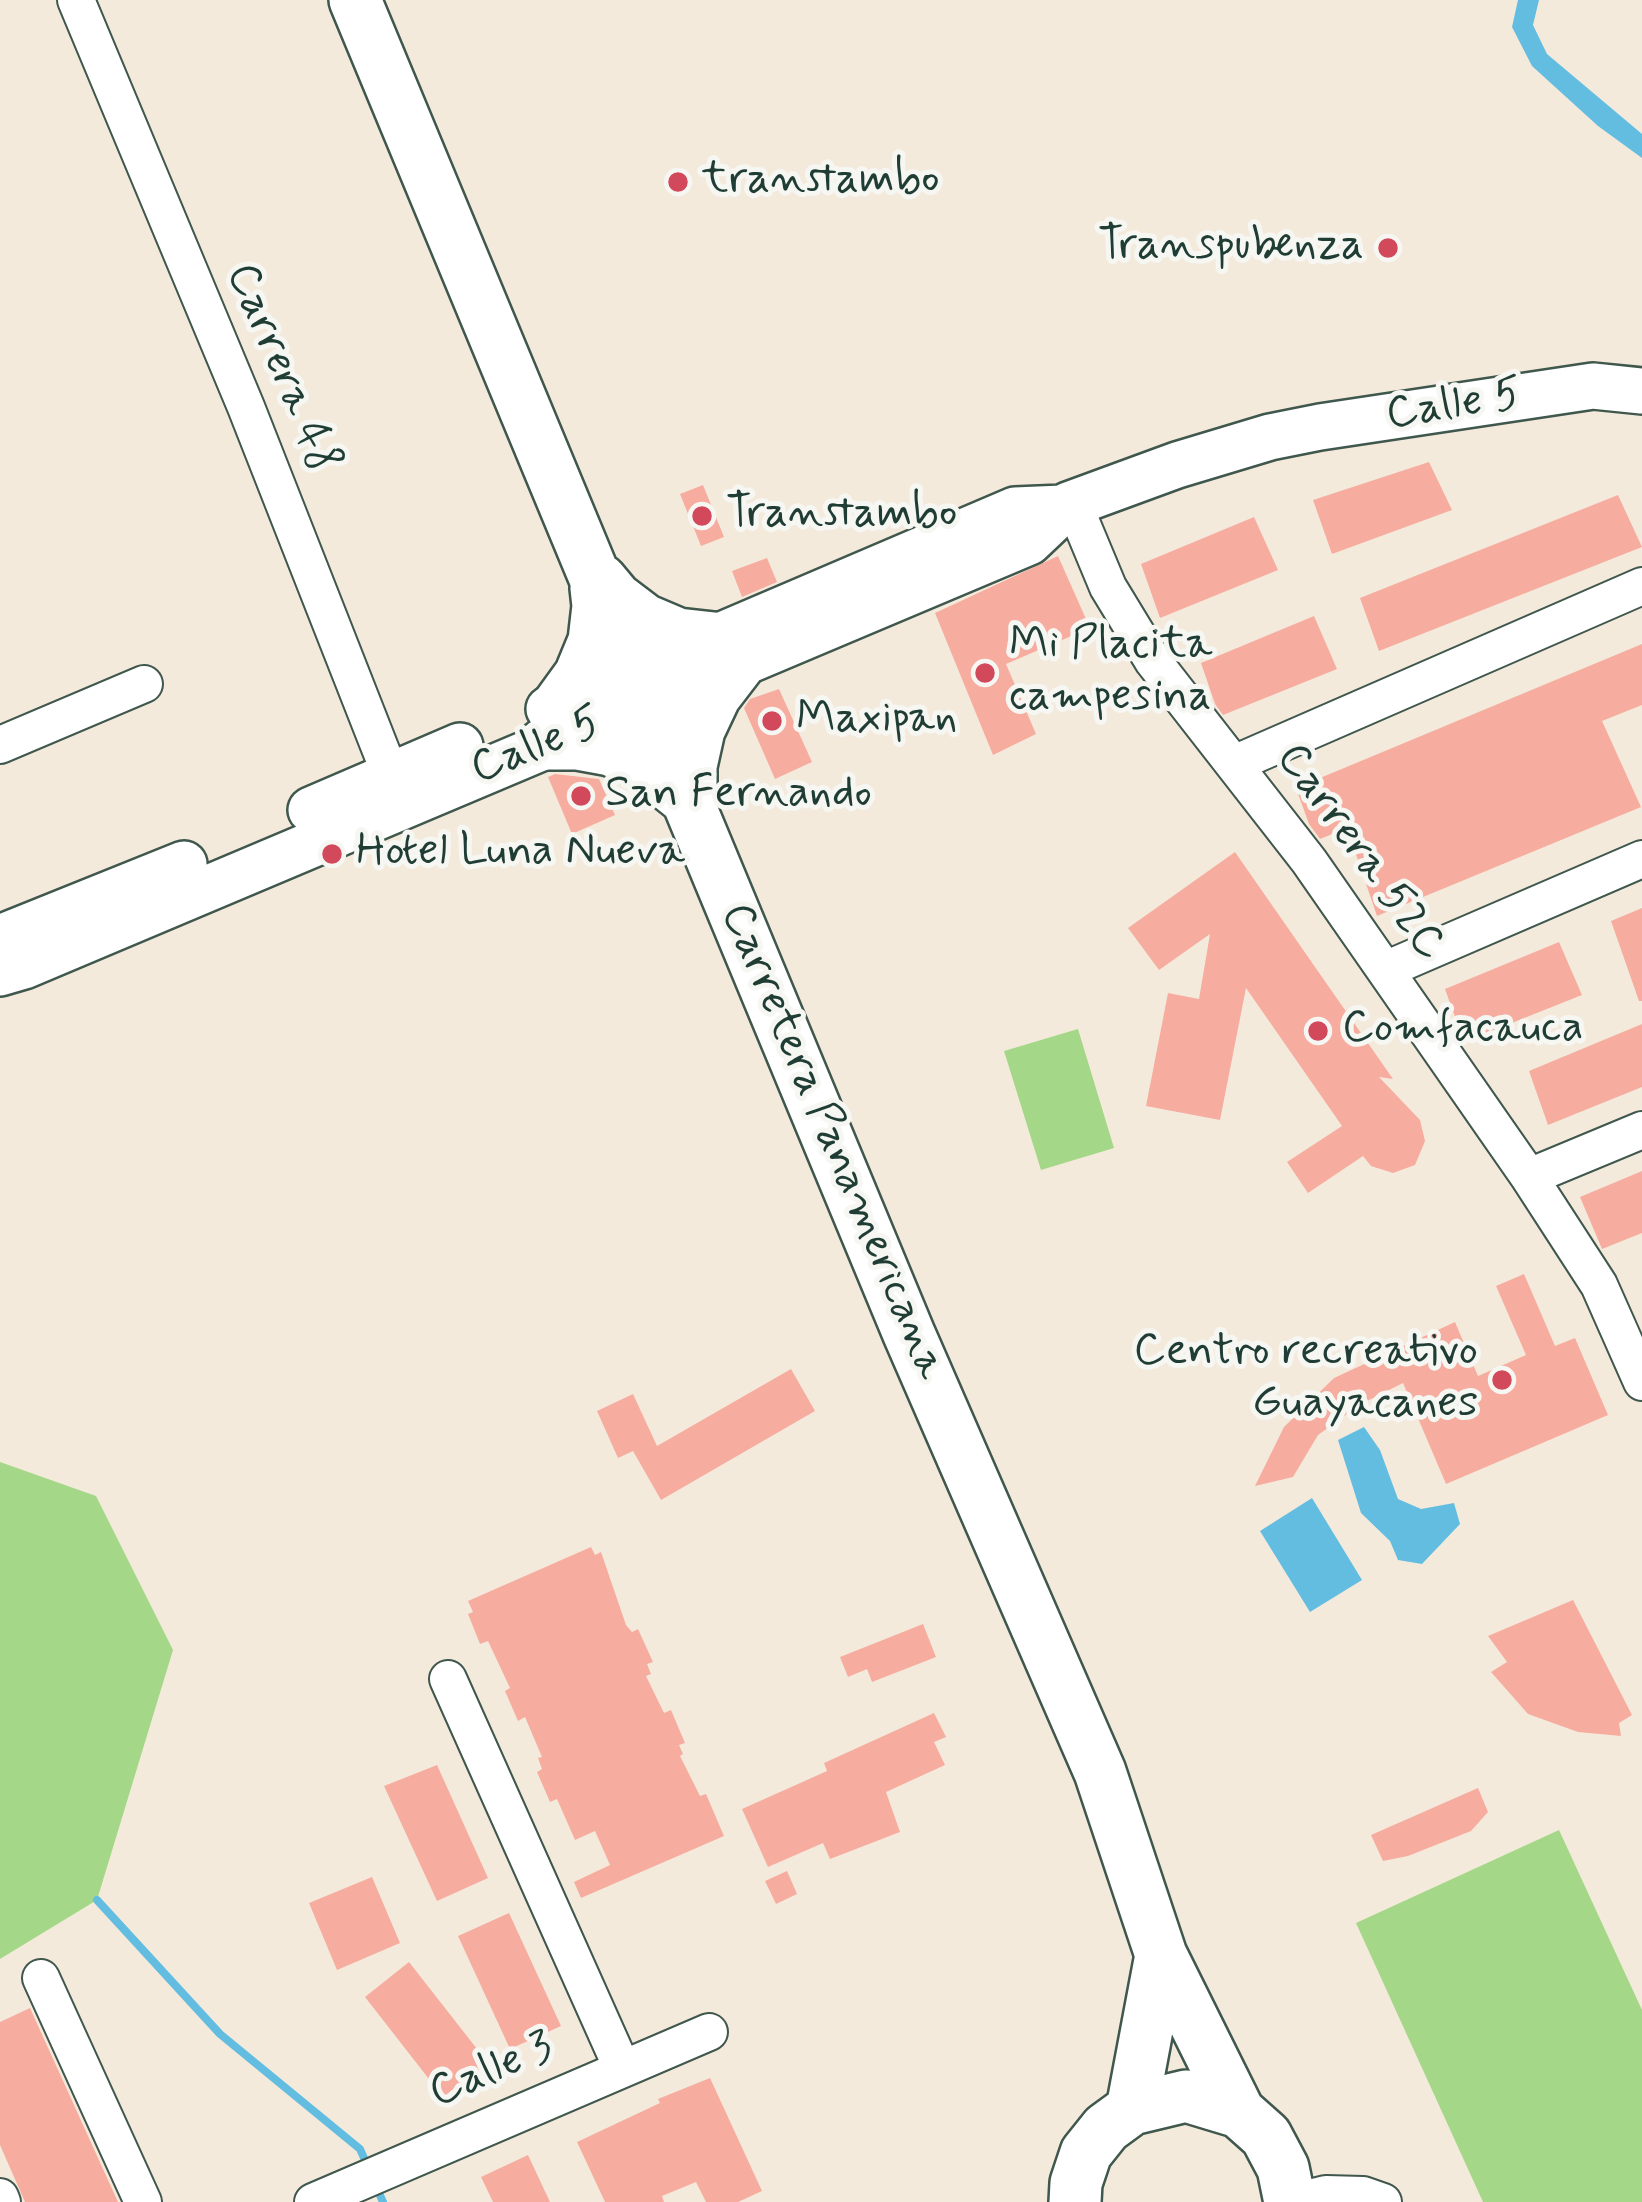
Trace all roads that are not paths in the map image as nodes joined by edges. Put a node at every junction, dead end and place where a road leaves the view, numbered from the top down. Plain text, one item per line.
1 (76, 0) edge
2 (355, 0) edge
3 (1642, 391) edge
4 (1068, 506) junction
5 (593, 570) junction
6 (1642, 586) edge
7 (726, 652) junction
8 (144, 684) dead end
9 (642, 687) junction
10 (552, 724) junction
11 (0, 745) edge
12 (1236, 764) junction
13 (391, 776) junction
14 (691, 804) junction
15 (1642, 859) edge
16 (0, 938) edge
17 (1385, 970) junction
18 (0, 973) edge
19 (1642, 1130) edge
20 (1529, 1177) junction
21 (1642, 1382) edge
22 (448, 1679) dead end
23 (1161, 1955) junction
24 (41, 1978) dead end
25 (709, 2032) dead end
26 (622, 2068) junction
27 (1132, 2109) junction
28 (1239, 2112) junction
29 (143, 2202) edge
30 (313, 2202) edge
31 (1075, 2202) edge
32 (1292, 2202) edge
33 (1383, 2202) edge

1 - 13 street, Carrera 48
2 - 5 highway, Carretera Panamericana
3 - 4 main road, Calle 5
4 - 7 main road, Calle 5
4 - 12 street, Carrera 52C
5 - 7 highway
5 - 9 highway, Carretera Panamericana
5 - 10 highway
6 - 12 street
7 - 9 main road, Calle 5
7 - 14 highway
8 - 11 street
9 - 10 main road, Calle 5
9 - 14 highway, Carretera Panamericana
10 - 13 main road, Calle 5
10 - 14 highway
10 - 18 main road, Calle 5
12 - 17 street, Carrera 52C
13 - 16 main road, Calle 5
14 - 23 highway, Carretera Panamericana
15 - 17 street
17 - 20 street, Carrera 52C
19 - 20 street
20 - 21 street, Carrera 52C
22 - 26 street
23 - 27 highway, Carretera Panamericana
23 - 28 highway, Carretera Panamericana
24 - 29 street
25 - 26 street, Calle 3
26 - 30 street, Calle 3
27 - 28 highway
27 - 31 highway
28 - 32 highway, Carretera Panamericana
32 - 33 street

